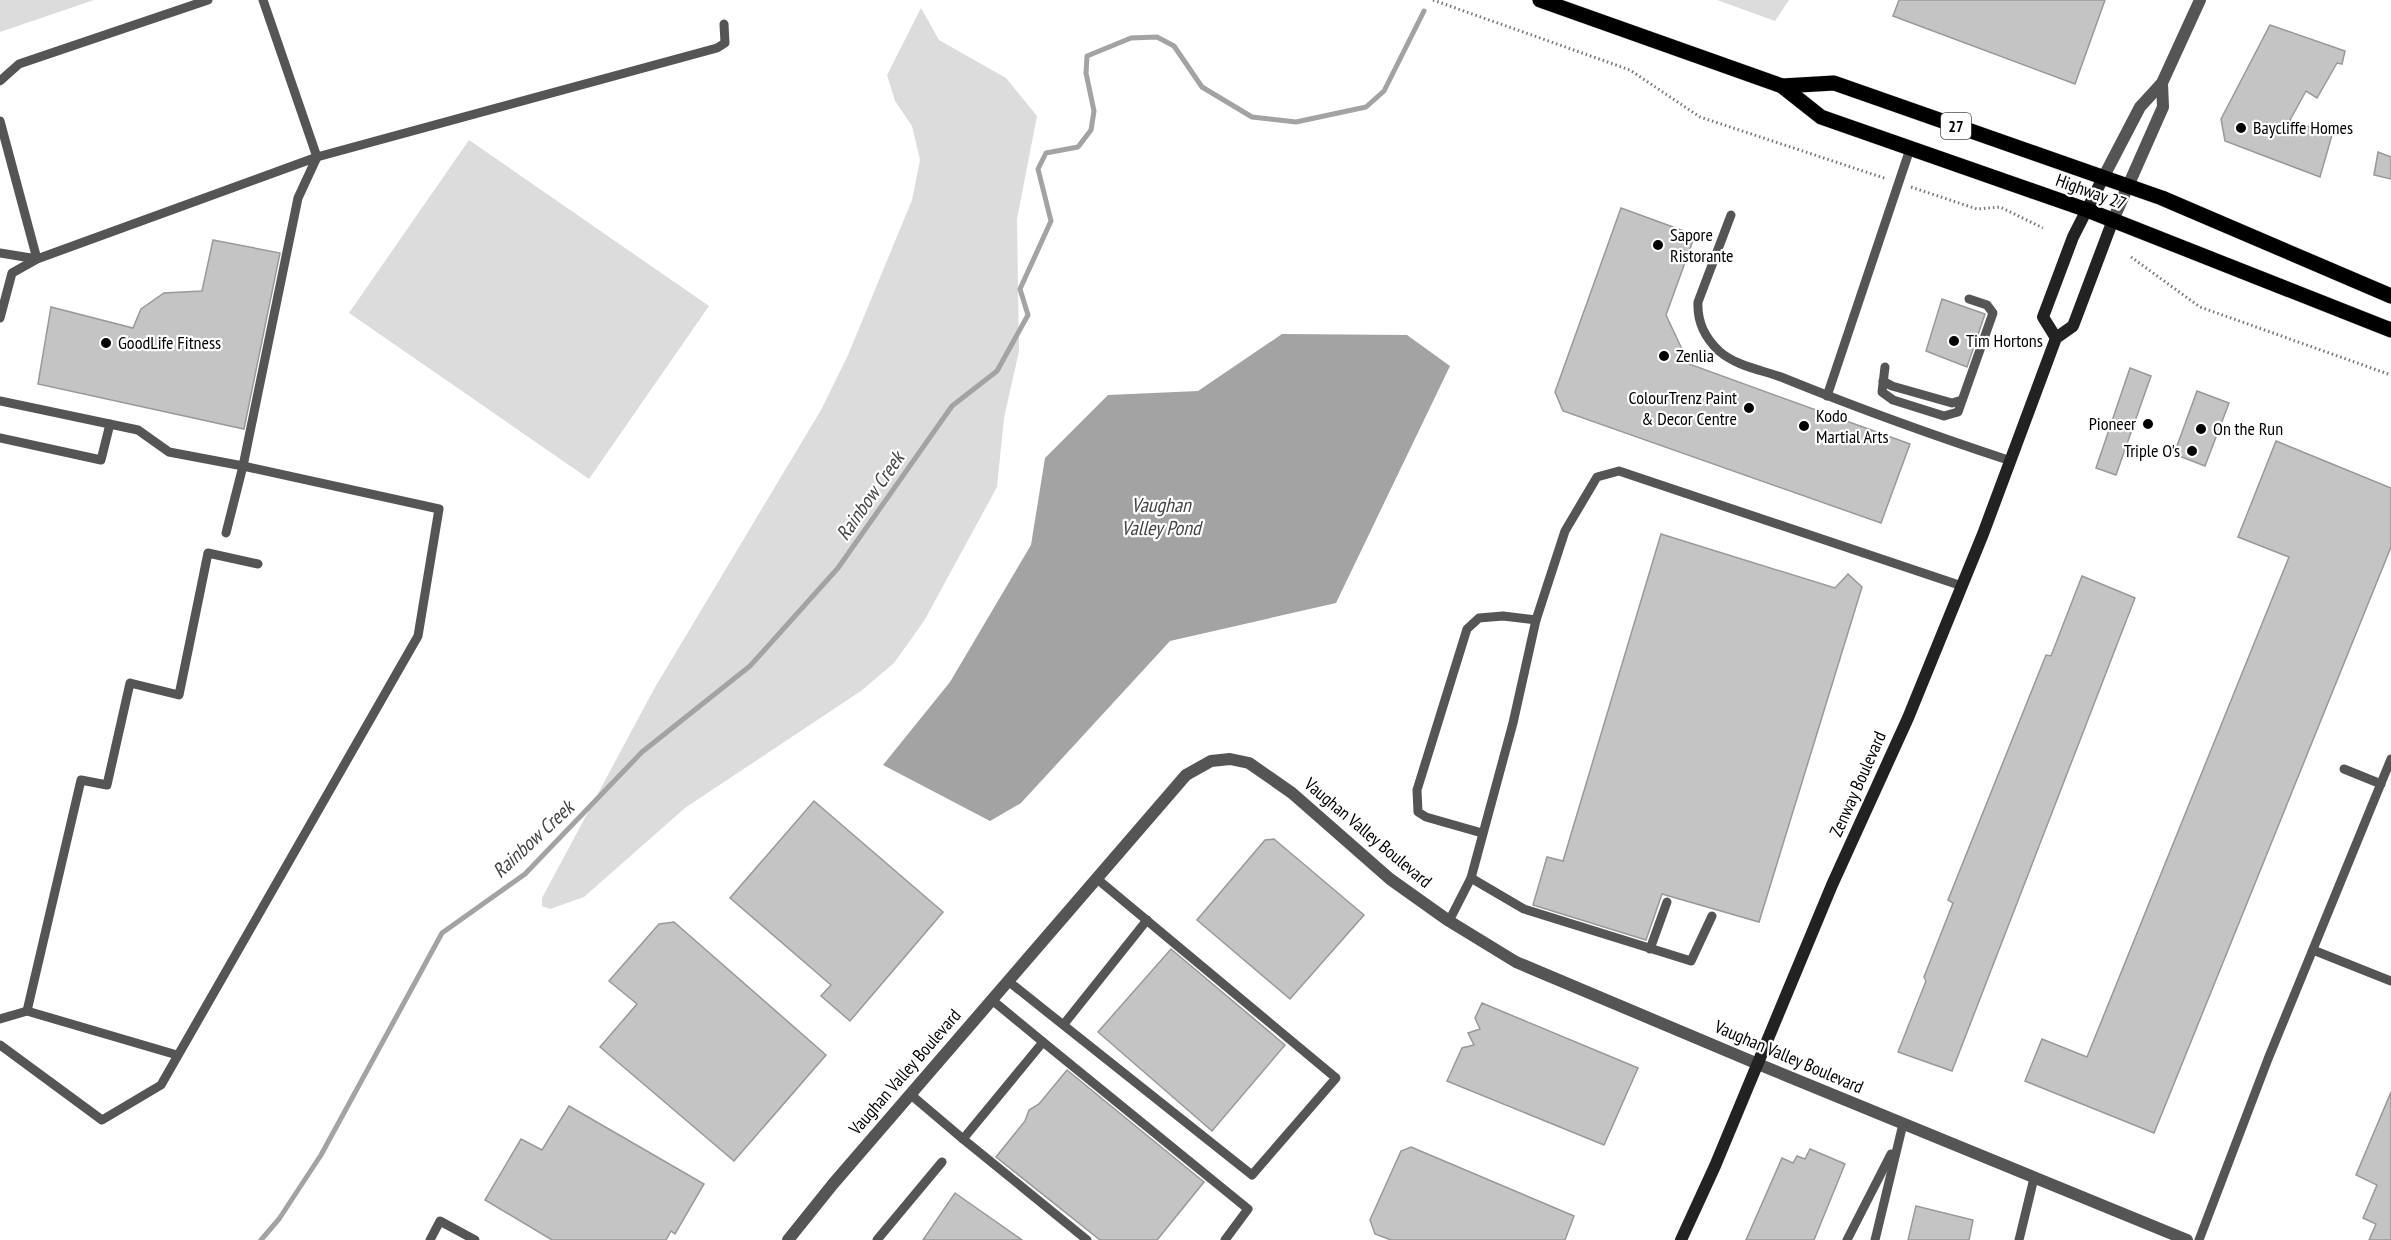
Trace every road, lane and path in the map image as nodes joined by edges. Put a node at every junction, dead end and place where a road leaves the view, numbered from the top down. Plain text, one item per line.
1 (208, 0) edge
2 (263, 0) edge
3 (1433, 0) edge
4 (1540, 0) edge
5 (2200, 0) edge
6 (724, 24) dead end
7 (0, 81) edge
8 (2162, 83) junction
9 (1782, 86) junction
10 (0, 121) edge
11 (1910, 149) junction
12 (317, 157) junction
13 (2103, 178) junction
14 (1898, 183) junction
15 (2127, 187) junction
16 (2087, 210) junction
17 (1731, 215) dead end
18 (2113, 220) junction
19 (2043, 228) dead end
20 (0, 253) edge
21 (2130, 257) dead end
22 (37, 260) junction
23 (2391, 296) edge
24 (1969, 299) dead end
25 (0, 318) edge
26 (2391, 330) edge
27 (2056, 338) junction
28 (1885, 367) dead end
29 (2391, 375) edge
30 (1883, 381) junction
31 (1827, 396) junction
32 (0, 400) edge
33 (1962, 400) junction
34 (110, 424) junction
35 (0, 438) edge
36 (2011, 461) junction
37 (243, 466) junction
38 (226, 533) dead end
39 (258, 564) dead end
40 (1962, 585) junction
41 (1536, 620) junction
42 (2391, 759) edge
43 (2344, 769) dead end
44 (2385, 780) edge
45 (1482, 833) junction
46 (1096, 878) junction
47 (1471, 878) junction
48 (1667, 902) dead end
49 (1712, 916) dead end
50 (1147, 920) junction
51 (1449, 921) junction
52 (1650, 949) junction
53 (2313, 950) junction
54 (1008, 981) junction
55 (2391, 981) edge
56 (992, 1000) junction
57 (27, 1011) junction
58 (0, 1019) edge
59 (1064, 1024) junction
60 (1043, 1041) junction
61 (0, 1045) edge
62 (177, 1055) junction
63 (1758, 1064) junction
64 (910, 1094) junction
65 (1903, 1124) junction
66 (1899, 1138) junction
67 (963, 1139) junction
68 (942, 1162) dead end
69 (2034, 1178) junction
70 (430, 1240) edge
71 (475, 1240) edge
72 (788, 1240) edge
73 (877, 1240) edge
74 (1087, 1240) edge
75 (1225, 1240) edge
76 (1681, 1240) edge
77 (1847, 1240) edge
78 (1875, 1240) edge
79 (2019, 1240) edge
80 (2187, 1240) edge
81 (2199, 1240) edge

1 - 7 lane
2 - 12 lane
3 - 14 path
4 - 9 main road, Highway 27 / 27
5 - 8 street
6 - 12 lane
8 - 13 street
8 - 15 street
9 - 11 main road, Highway 27 / 27
9 - 13 main road, Highway 27 / 27
10 - 22 lane
11 - 14 lane
11 - 16 main road, Highway 27 / 27
12 - 22 lane
12 - 37 lane
13 - 15 main road, Highway 27 / 27
13 - 16 street
14 - 19 path
14 - 31 lane
15 - 18 street
15 - 23 main road, Highway 27 / 27
16 - 18 main road, Highway 27 / 27
16 - 27 street
17 - 31 lane
18 - 26 main road, Highway 27 / 27
18 - 27 street, Zenway Boulevard
20 - 22 lane
21 - 29 path
22 - 25 lane
24 - 33 lane
27 - 36 street, Zenway Boulevard
28 - 30 lane
30 - 33 lane
30 - 33 lane
31 - 36 lane
32 - 34 lane
34 - 35 lane
34 - 37 lane
36 - 40 street, Zenway Boulevard
37 - 38 lane
37 - 62 lane
39 - 57 lane
40 - 41 lane
40 - 63 street, Zenway Boulevard
41 - 45 lane
41 - 45 lane
42 - 44 lane
43 - 44 lane
44 - 53 lane
45 - 47 lane
46 - 50 lane
46 - 51 street, Vaughan Valley Boulevard
46 - 54 street, Vaughan Valley Boulevard
47 - 51 lane
47 - 52 lane
48 - 52 lane
49 - 52 lane
50 - 59 lane
50 - 59 lane
51 - 63 street, Vaughan Valley Boulevard
53 - 55 lane
53 - 81 lane
54 - 56 street, Vaughan Valley Boulevard
54 - 59 lane
56 - 60 lane
56 - 64 street, Vaughan Valley Boulevard
57 - 58 lane
57 - 62 lane
60 - 67 lane
60 - 75 lane
61 - 62 lane
63 - 65 street, Vaughan Valley Boulevard
63 - 76 street, Zenway Boulevard
64 - 67 lane
64 - 72 street, Vaughan Valley Boulevard
65 - 66 lane
65 - 69 street, Vaughan Valley Boulevard
66 - 77 lane
66 - 78 lane
67 - 74 lane
68 - 73 lane
69 - 79 lane
69 - 80 street, Vaughan Valley Boulevard
70 - 71 lane

